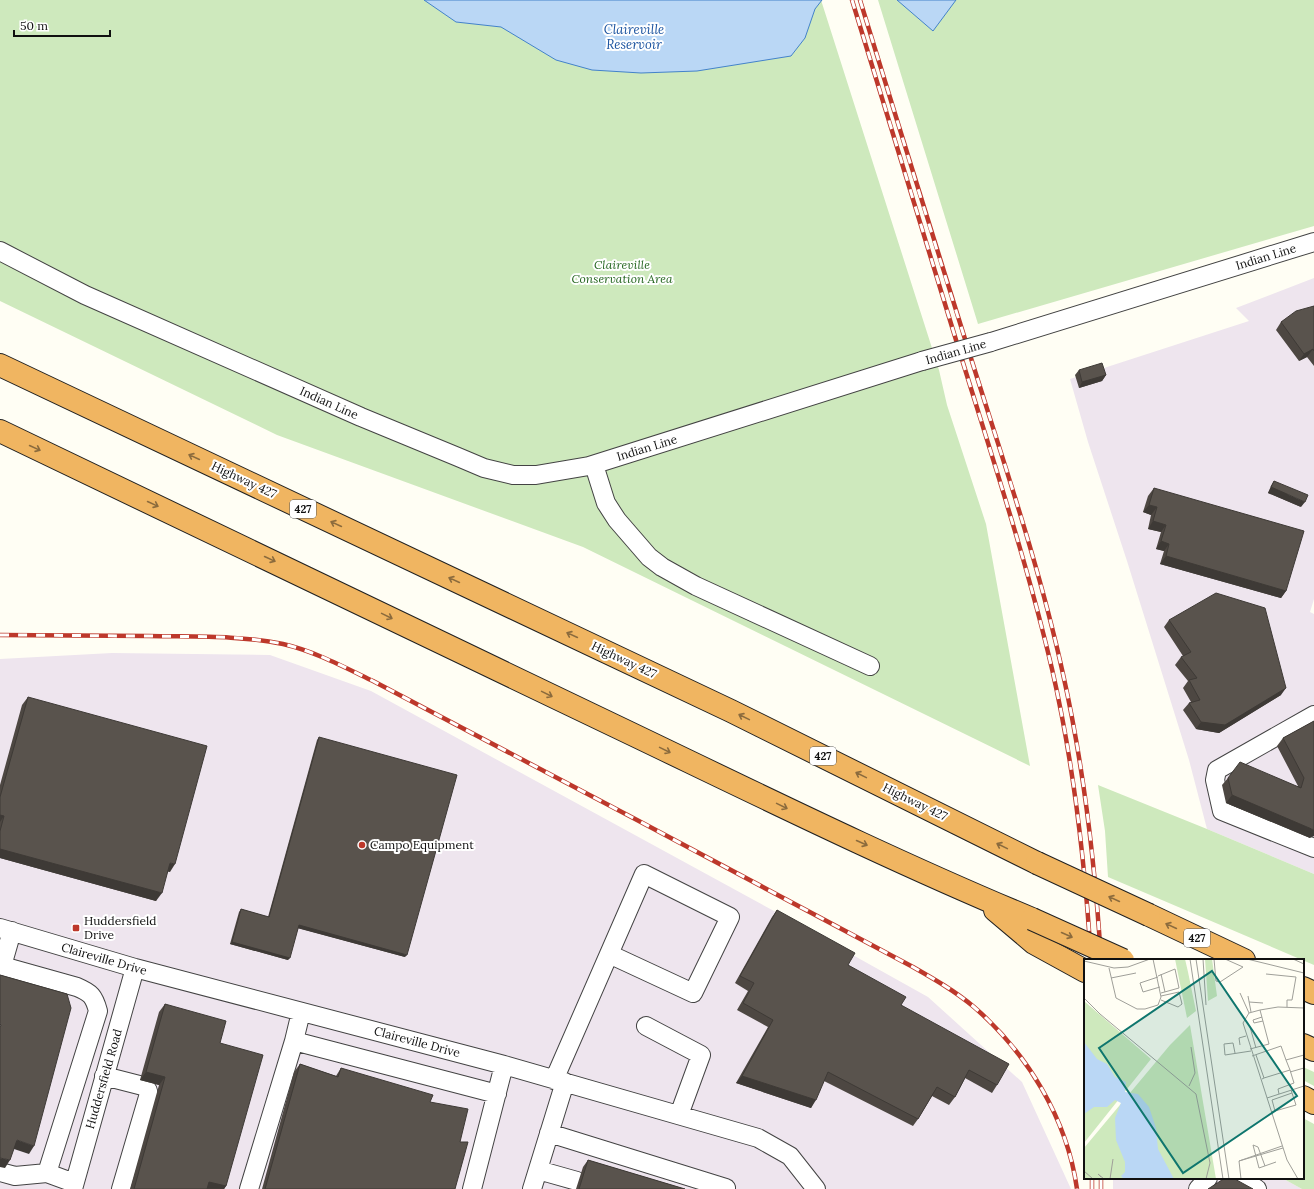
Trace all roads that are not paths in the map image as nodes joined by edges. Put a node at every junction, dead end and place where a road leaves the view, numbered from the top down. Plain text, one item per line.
1 (1314, 242) edge
2 (0, 251) edge
3 (0, 366) edge
4 (0, 431) edge
5 (594, 465) junction
6 (870, 666) dead end
7 (1314, 715) edge
8 (1314, 848) edge
9 (980, 897) junction
10 (6, 930) edge
11 (609, 954) junction
12 (1121, 959) edge
13 (1242, 959) edge
14 (1, 966) edge
15 (135, 968) junction
16 (1084, 970) edge
17 (1304, 988) edge
18 (1314, 993) edge
19 (301, 1012) junction
20 (646, 1026) dead end
21 (294, 1041) junction
22 (1304, 1045) edge
23 (1314, 1050) edge
24 (504, 1065) junction
25 (104, 1076) junction
26 (559, 1081) junction
27 (497, 1094) junction
28 (1304, 1098) edge
29 (1314, 1103) edge
30 (679, 1115) junction
31 (549, 1133) junction
32 (538, 1170) junction
33 (0, 1172) edge
34 (47, 1173) junction
35 (1207, 1179) edge
36 (1239, 1179) edge
37 (577, 1181) dead end
38 (74, 1186) edge
39 (726, 1188) edge
40 (121, 1189) edge
41 (249, 1189) edge
42 (472, 1189) edge
43 (532, 1189) edge
44 (816, 1189) edge
45 (1198, 1189) edge
46 (1257, 1189) edge

1 - 5 street, Indian Line, bridge
2 - 5 street, Indian Line
13 -> 3 highway, Highway 427 / 427, bridge
4 -> 9 highway
5 - 6 street
7 - 8 street
9 -> 12 highway, bridge
9 - 16 highway
10 - 14 street
10 - 15 street, Claireville Drive
11 - 11 street
11 - 26 street
14 - 34 street
15 - 19 street, Claireville Drive
15 - 25 street, Huddersfield Road
17 - 18 highway
19 - 21 street
19 - 24 street, Claireville Drive
20 - 30 street
21 - 27 street
21 - 41 street
22 - 23 highway
24 - 26 street, Claireville Drive
24 - 27 street
25 - 38 street, Huddersfield Road
25 - 40 street
26 - 30 street, Claireville Drive
26 - 31 street
27 - 42 street
28 - 29 highway
30 - 44 street, Claireville Drive
31 - 32 street
31 - 39 street
32 - 37 street
32 - 43 street
33 - 34 street
34 - 38 street
35 - 45 street
36 - 46 street

